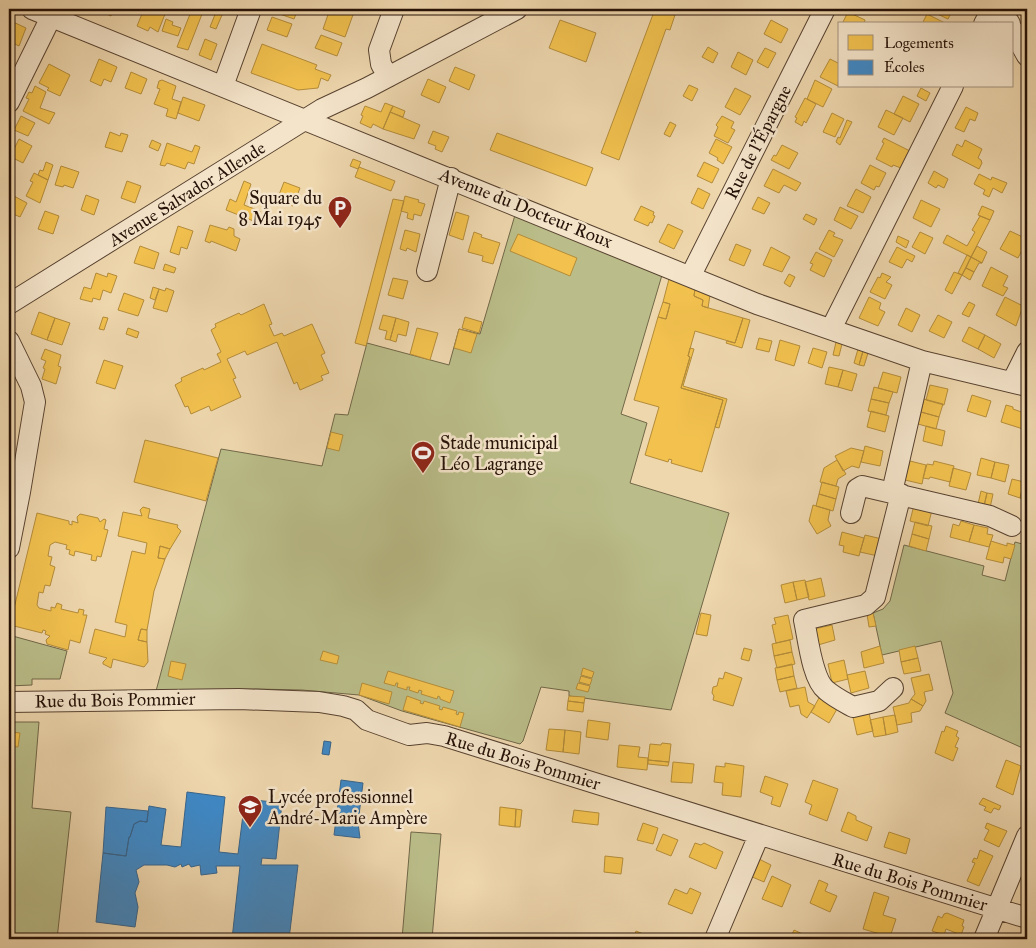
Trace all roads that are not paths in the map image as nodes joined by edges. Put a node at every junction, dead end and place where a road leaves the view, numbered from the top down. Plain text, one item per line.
1 (32, 9) edge
2 (251, 9) edge
3 (394, 9) edge
4 (517, 9) edge
5 (825, 9) edge
6 (992, 9) edge
7 (1002, 9) edge
8 (53, 13) edge
9 (985, 22) edge
10 (1009, 22) edge
11 (1014, 33) edge
12 (1027, 56) edge
13 (388, 77) junction
14 (223, 86) junction
15 (367, 88) junction
16 (952, 88) edge
17 (9, 102) edge
18 (305, 120) junction
19 (334, 131) junction
20 (451, 178) junction
21 (427, 272) dead end
22 (691, 275) junction
23 (9, 304) edge
24 (831, 329) junction
25 (9, 340) edge
26 (1027, 352) edge
27 (922, 360) junction
28 (1020, 384) edge
29 (897, 493) junction
30 (851, 513) dead end
31 (1012, 526) dead end
32 (9, 548) edge
33 (893, 688) dead end
34 (9, 702) edge
35 (759, 835) junction
36 (1027, 836) edge
37 (996, 909) junction
38 (1027, 918) edge
39 (715, 939) edge
40 (984, 939) edge

1 - 8 street, Avenue du Docteur Roux
2 - 14 street
3 - 13 street
4 - 13 street, Avenue Salvador Allende
5 - 22 street, Rue de l'Épargne
6 - 9 street
7 - 10 street
8 - 14 street, Avenue du Docteur Roux
8 - 17 street
11 - 12 street
13 - 15 street, Avenue Salvador Allende
14 - 18 street, Avenue du Docteur Roux
15 - 18 street, Avenue Salvador Allende
15 - 19 street, Avenue Salvador Allende
16 - 24 street
18 - 19 street, Avenue du Docteur Roux
18 - 23 street, Avenue Salvador Allende
19 - 20 street, Avenue du Docteur Roux
20 - 21 street
20 - 22 street, Avenue du Docteur Roux
22 - 24 street, Avenue du Docteur Roux
24 - 27 street, Avenue du Docteur Roux
25 - 32 street
26 - 28 street
27 - 28 street, Avenue du Docteur Roux
27 - 29 street
29 - 30 street
29 - 31 street
29 - 33 street
34 - 35 street, Rue du Bois Pommier
35 - 37 street, Rue du Bois Pommier
35 - 39 street
36 - 37 street
37 - 38 street, Rue du Bois Pommier
37 - 40 street

